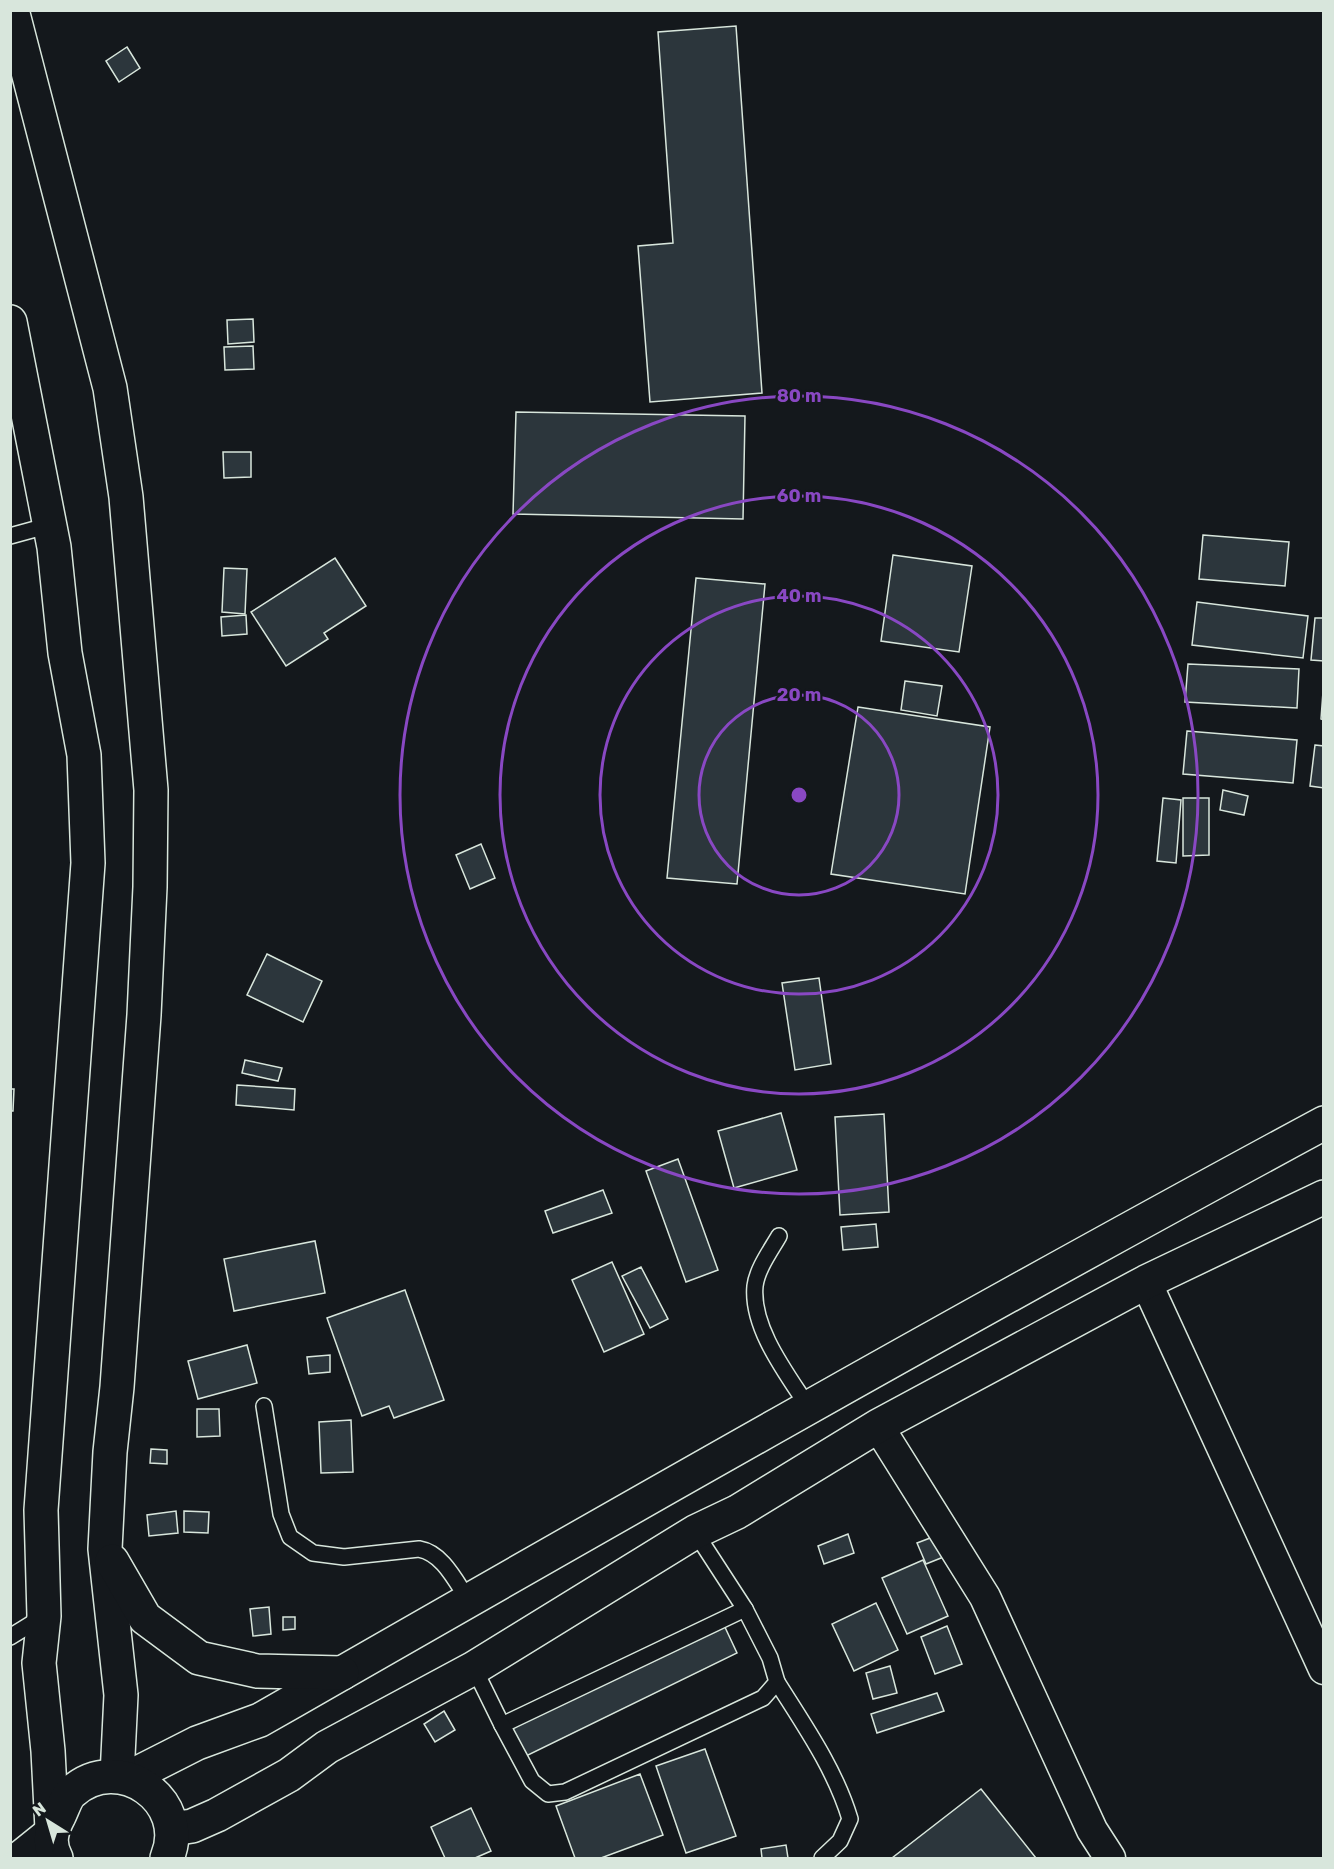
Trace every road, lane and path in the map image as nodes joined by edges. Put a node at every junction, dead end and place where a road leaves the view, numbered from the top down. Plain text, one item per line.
1 (12, 10) edge
2 (10, 322) edge
3 (50, 525) junction
4 (10, 536) edge
5 (1323, 1123) edge
6 (1323, 1197) edge
7 (779, 1236) dead end
8 (1146, 1282) junction
9 (264, 1406) dead end
10 (809, 1408) junction
11 (878, 1426) junction
12 (695, 1532) junction
13 (105, 1549) junction
14 (469, 1601) junction
15 (745, 1609) junction
16 (44, 1616) junction
17 (10, 1637) edge
18 (474, 1668) junction
19 (1323, 1669) edge
20 (342, 1673) junction
21 (777, 1682) junction
22 (502, 1725) junction
23 (123, 1777) junction
24 (53, 1840) edge
25 (169, 1844) edge
26 (20, 1858) edge
27 (822, 1858) edge
28 (1110, 1858) edge

1 - 13 main road
2 - 3 main road
3 - 4 lane
3 - 16 main road
5 - 10 main road
6 - 8 main road
7 - 10 lane
8 - 11 main road
8 - 19 street
9 - 14 lane
10 - 14 main road
11 - 12 main road
11 - 28 street
12 - 15 lane
12 - 18 main road
13 - 20 main road
13 - 23 main road
14 - 20 main road
15 - 21 lane
15 - 22 lane
16 - 17 lane
16 - 24 main road
18 - 22 lane
18 - 25 main road
20 - 23 main road
21 - 22 lane
21 - 27 lane
23 - 24 main road
23 - 25 main road
24 - 26 main road

